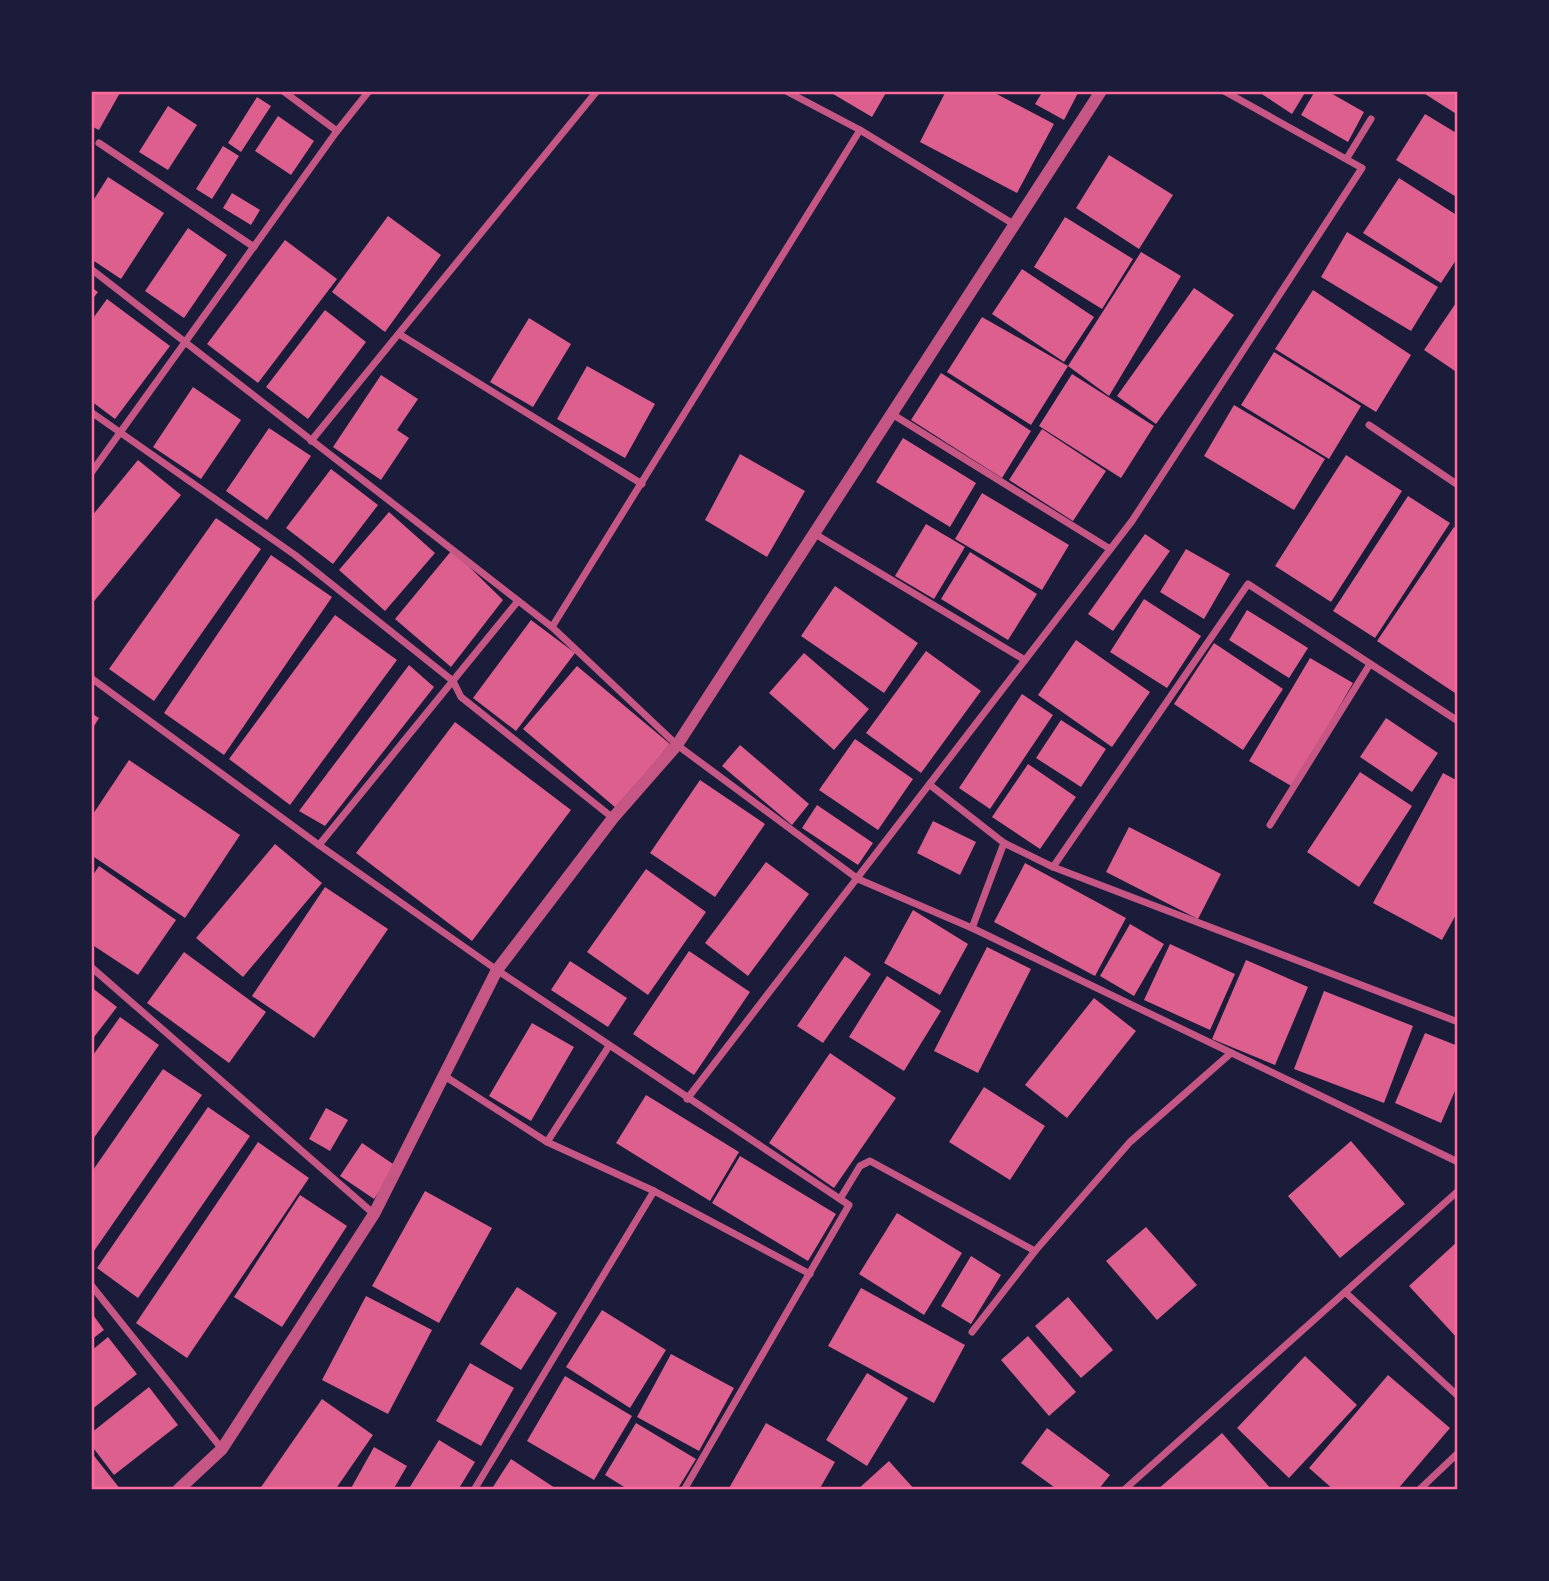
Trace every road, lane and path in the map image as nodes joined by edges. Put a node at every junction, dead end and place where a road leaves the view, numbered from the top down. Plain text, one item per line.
1 (283, 91) edge
2 (369, 91) edge
3 (597, 91) edge
4 (786, 91) edge
5 (1101, 91) edge
6 (1224, 91) edge
7 (1371, 119) dead end
8 (860, 130) junction
9 (337, 131) junction
10 (99, 143) dead end
11 (1347, 158) junction
12 (1015, 225) junction
13 (254, 247) junction
14 (91, 269) edge
15 (399, 334) junction
16 (185, 344) junction
17 (91, 412) edge
18 (892, 414) junction
19 (1369, 425) dead end
20 (120, 433) junction
21 (311, 441) junction
22 (91, 473) edge
23 (642, 484) junction
24 (1458, 485) edge
25 (815, 534) junction
26 (1110, 549) junction
27 (518, 601) junction
28 (552, 627) junction
29 (1025, 660) junction
30 (1370, 664) junction
31 (91, 678) edge
32 (453, 681) junction
33 (1458, 721) edge
34 (677, 745) junction
35 (930, 785) junction
36 (613, 818) junction
37 (1270, 825) dead end
38 (1004, 843) junction
39 (319, 845) junction
40 (1053, 867) junction
41 (858, 879) junction
42 (972, 928) junction
43 (91, 967) edge
44 (497, 970) junction
45 (1458, 1023) edge
46 (609, 1045) junction
47 (1231, 1053) junction
48 (443, 1075) junction
49 (687, 1099) junction
50 (547, 1142) junction
51 (1458, 1162) edge
52 (654, 1191) junction
53 (1458, 1191) edge
54 (840, 1199) junction
55 (374, 1214) junction
56 (1035, 1251) junction
57 (810, 1274) junction
58 (91, 1285) edge
59 (1345, 1292) junction
60 (972, 1332) dead end
61 (1458, 1396) edge
62 (222, 1449) junction
63 (1458, 1453) edge
64 (178, 1490) edge
65 (474, 1490) edge
66 (684, 1490) edge
67 (1124, 1490) edge
68 (1419, 1490) edge

1 - 9 street
2 - 9 street
3 - 15 street
4 - 8 street
5 - 12 street
6 - 11 street
7 - 11 street
8 - 12 street
8 - 23 street
9 - 13 street
10 - 13 street
11 - 26 street
12 - 18 street
13 - 16 street
14 - 16 street
15 - 21 street
15 - 23 street
16 - 20 street
16 - 21 street
17 - 20 street
18 - 25 street
18 - 26 street
19 - 24 street
20 - 22 street
20 - 32 street
21 - 27 street
23 - 28 street
25 - 29 street
25 - 34 street
26 - 29 street
27 - 28 street
27 - 32 street
28 - 34 street
29 - 35 street
30 - 33 street
30 - 37 street
30 - 40 street
31 - 39 street
32 - 36 street
32 - 39 street
34 - 36 street
34 - 41 street
35 - 38 street
35 - 41 street
36 - 44 street
38 - 40 street
38 - 42 street
39 - 44 street
40 - 45 street
41 - 42 street
41 - 49 street
42 - 47 street
43 - 55 street
44 - 46 street
44 - 48 street
46 - 49 street
46 - 50 street
47 - 51 street
47 - 56 street
48 - 50 street
48 - 55 street
49 - 54 street
50 - 52 street
52 - 57 street
52 - 65 street
53 - 59 street
54 - 56 street
54 - 57 street
55 - 62 street
56 - 60 street
57 - 66 street
58 - 62 street
59 - 61 street
59 - 67 street
62 - 64 street
63 - 68 street

